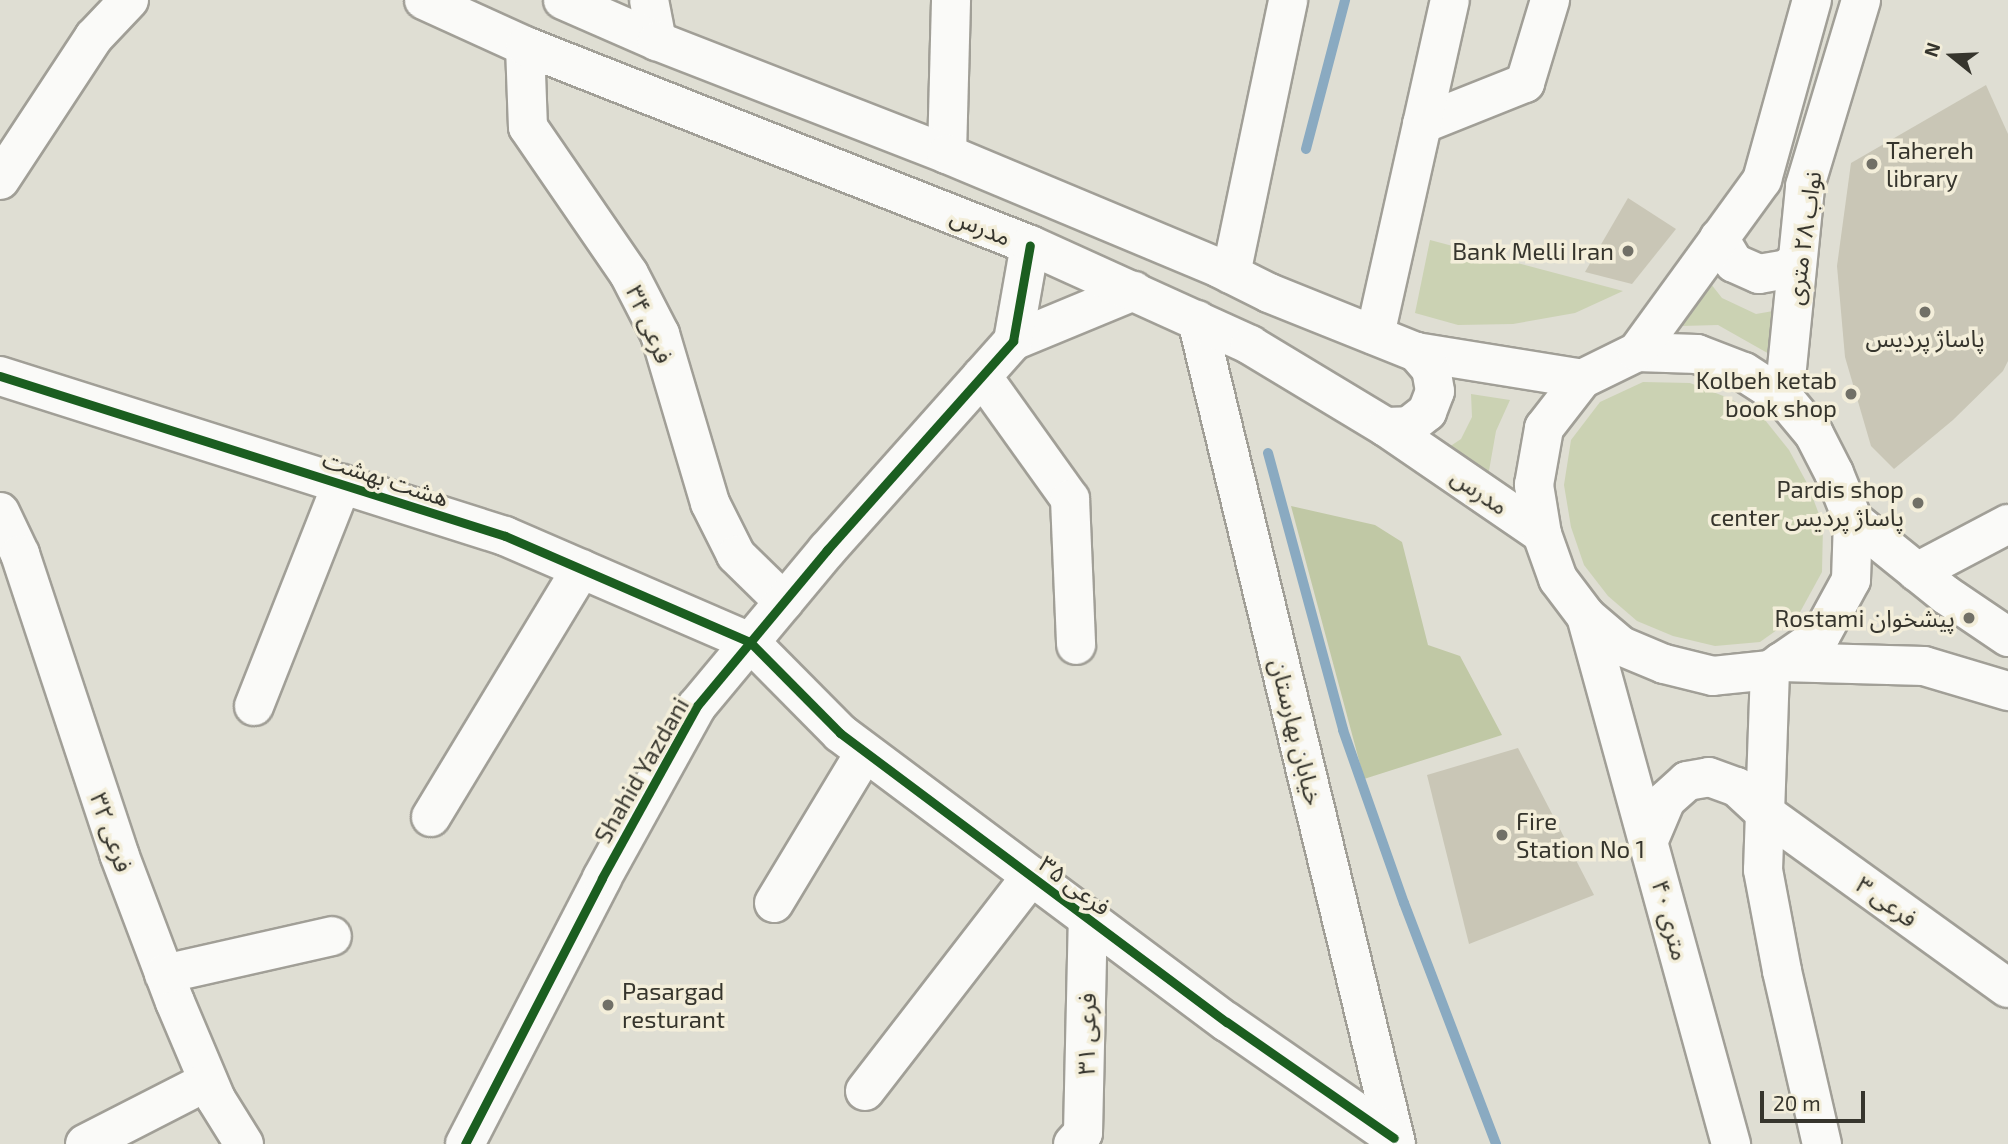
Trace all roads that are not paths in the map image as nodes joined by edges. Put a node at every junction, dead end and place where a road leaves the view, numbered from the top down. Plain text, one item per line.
1 (128, 0) edge
2 (424, 0) edge
3 (563, 0) edge
4 (649, 0) edge
5 (951, 0) edge
6 (1288, 0) edge
7 (1450, 0) edge
8 (1550, 0) edge
9 (1812, 0) edge
10 (1861, 0) edge
11 (657, 41) junction
12 (524, 46) junction
13 (1422, 124) junction
14 (947, 154) junction
15 (6, 160) edge
16 (1719, 238) junction
17 (1030, 245) junction
18 (1797, 260) junction
19 (1230, 274) junction
20 (1135, 290) junction
21 (1197, 320) junction
22 (1375, 335) junction
23 (1013, 341) junction
24 (1416, 352) junction
25 (1637, 352) junction
26 (0, 376) edge
27 (982, 376) junction
28 (1582, 379) junction
29 (1784, 398) junction
30 (1386, 427) junction
31 (342, 484) junction
32 (0, 512) edge
33 (1853, 520) junction
34 (2008, 524) edge
35 (1542, 534) junction
36 (581, 569) junction
37 (1917, 572) junction
38 (784, 602) junction
39 (1586, 616) junction
40 (2008, 637) edge
41 (750, 642) junction
42 (1076, 645) dead end
43 (1776, 666) junction
44 (2008, 691) edge
45 (254, 706) dead end
46 (865, 751) junction
47 (1765, 813) junction
48 (431, 817) dead end
49 (1649, 840) junction
50 (1031, 876) junction
51 (774, 903) dead end
52 (1088, 919) junction
53 (332, 936) dead end
54 (164, 974) junction
55 (2008, 988) edge
56 (208, 1081) junction
57 (864, 1091) dead end
58 (1395, 1141) edge
59 (85, 1144) edge
60 (244, 1144) edge
61 (466, 1144) edge
62 (1073, 1144) edge
63 (1731, 1144) edge
64 (1822, 1144) edge

1 - 15 street
2 - 12 street, مدرس
3 - 11 street
4 - 11 street
5 - 14 street
6 - 19 street
7 - 13 street
8 - 13 street
9 - 16 street, نواب ۲۸ متری
10 - 18 street, نواب ۲۸ متری
11 - 14 street
12 - 17 street, مدرس
12 - 38 street, فرعی ۳۴
13 - 22 street
14 - 19 street
16 - 18 street
16 - 25 street, نواب ۲۸ متری
17 - 20 street, مدرس
17 - 23 street
18 - 29 street, نواب ۲۸ متری
19 - 22 street
20 - 21 street, مدرس
20 - 23 street
21 - 30 street, مدرس
21 - 58 street, خیابان بهارستان
22 - 24 street
23 - 27 street, Shahid Yazdani
24 - 28 street
24 - 30 street
25 - 28 street
25 - 29 street
26 - 31 street, هشت بهشت
27 - 38 street, Shahid Yazdani
27 - 42 street
28 - 35 street
29 - 33 street
30 - 35 street, مدرس
31 - 36 street, هشت بهشت
31 - 45 street
32 - 54 street, فرعی ۳۲
33 - 37 street
33 - 43 street
34 - 37 street
35 - 39 street
36 - 41 street, هشت بهشت
36 - 48 street
37 - 40 street
38 - 41 street, Shahid Yazdani
39 - 43 street
39 - 49 street, ۴۰ متری
41 - 46 street, فرعی ۳۵
41 - 61 street, Shahid Yazdani
43 - 44 street
43 - 47 street
46 - 50 street, فرعی ۳۵
46 - 51 street
47 - 49 street, فرعی ۳
47 - 55 street, فرعی ۳
47 - 64 street
49 - 63 street, ۴۰ متری
50 - 52 street, فرعی ۳۵
50 - 57 street
52 - 58 street, فرعی ۳۵
52 - 62 street, فرعی ۳۱
53 - 54 street
54 - 56 street, فرعی ۳۲
56 - 59 street
56 - 60 street, فرعی ۳۲

